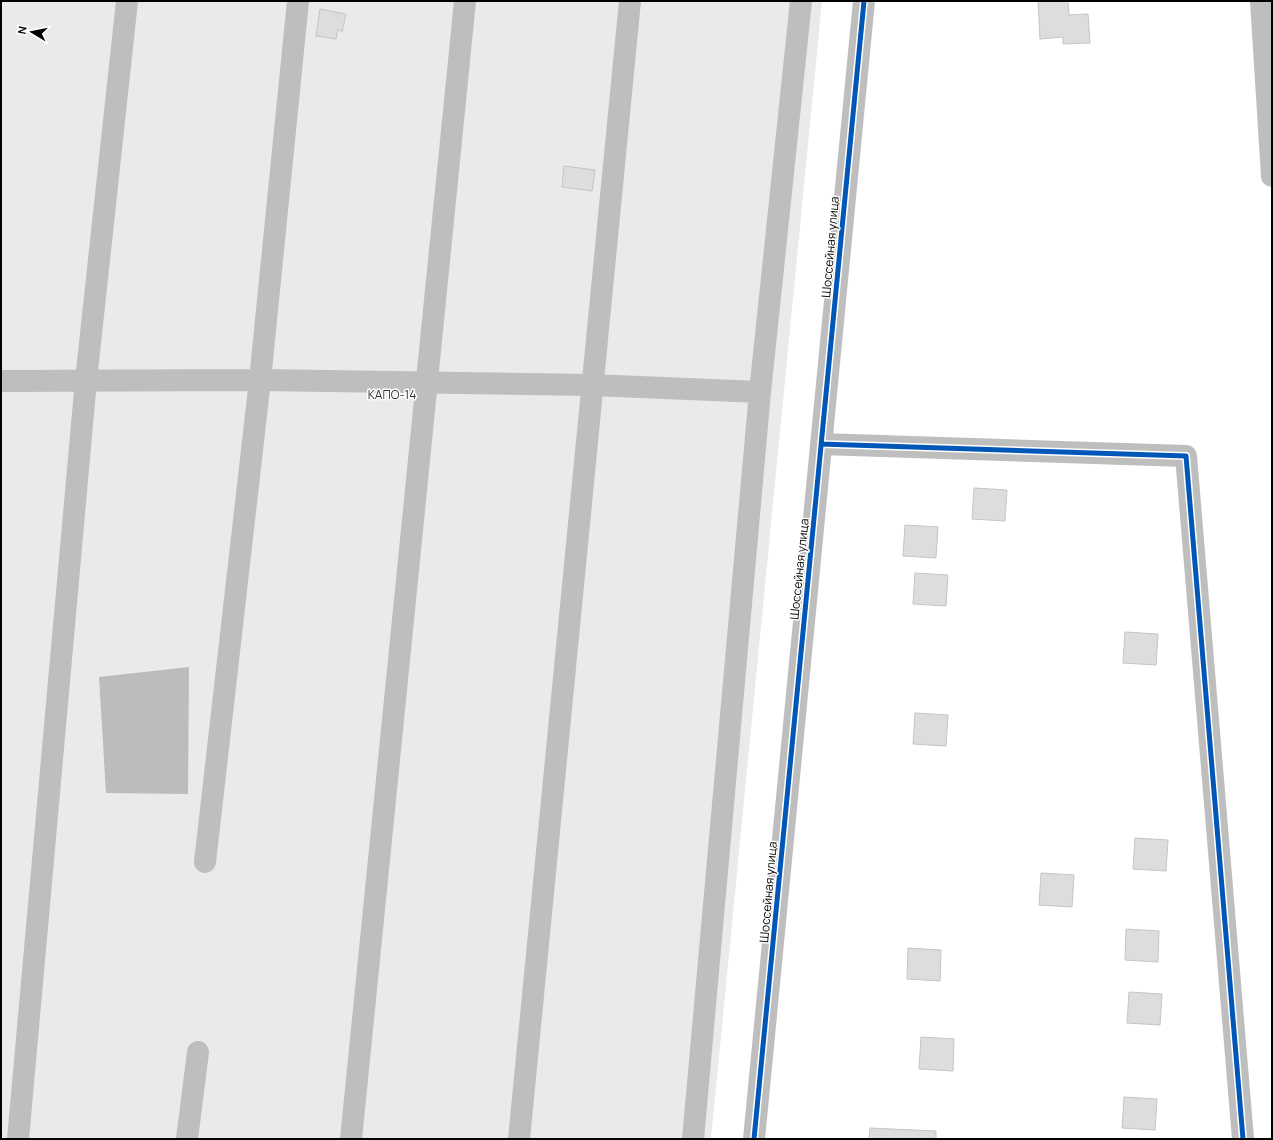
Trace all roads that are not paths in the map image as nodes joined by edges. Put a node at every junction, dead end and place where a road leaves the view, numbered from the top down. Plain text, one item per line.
1 (127, 1) edge
2 (298, 1) edge
3 (465, 1) edge
4 (630, 1) edge
5 (801, 1) edge
6 (864, 1) edge
7 (1261, 1) edge
8 (1272, 176) edge
9 (86, 380) junction
10 (260, 380) junction
11 (1, 381) edge
12 (426, 383) junction
13 (592, 385) junction
14 (760, 392) junction
15 (821, 444) junction
16 (205, 862) dead end
17 (198, 1052) dead end
18 (18, 1139) edge
19 (187, 1139) edge
20 (351, 1139) edge
21 (519, 1139) edge
22 (693, 1139) edge
23 (754, 1139) edge
24 (1243, 1139) edge

1 - 9 street
2 - 10 street
3 - 12 street
4 - 13 street
5 - 14 street
6 - 15 street, Шоссейная улица
7 - 8 street
9 - 10 street
9 - 11 street
9 - 18 street
10 - 12 street
10 - 16 street
12 - 13 street
12 - 20 street
13 - 14 street
13 - 21 street
14 - 22 street
15 - 23 street, Шоссейная улица
15 - 24 street
17 - 19 street

